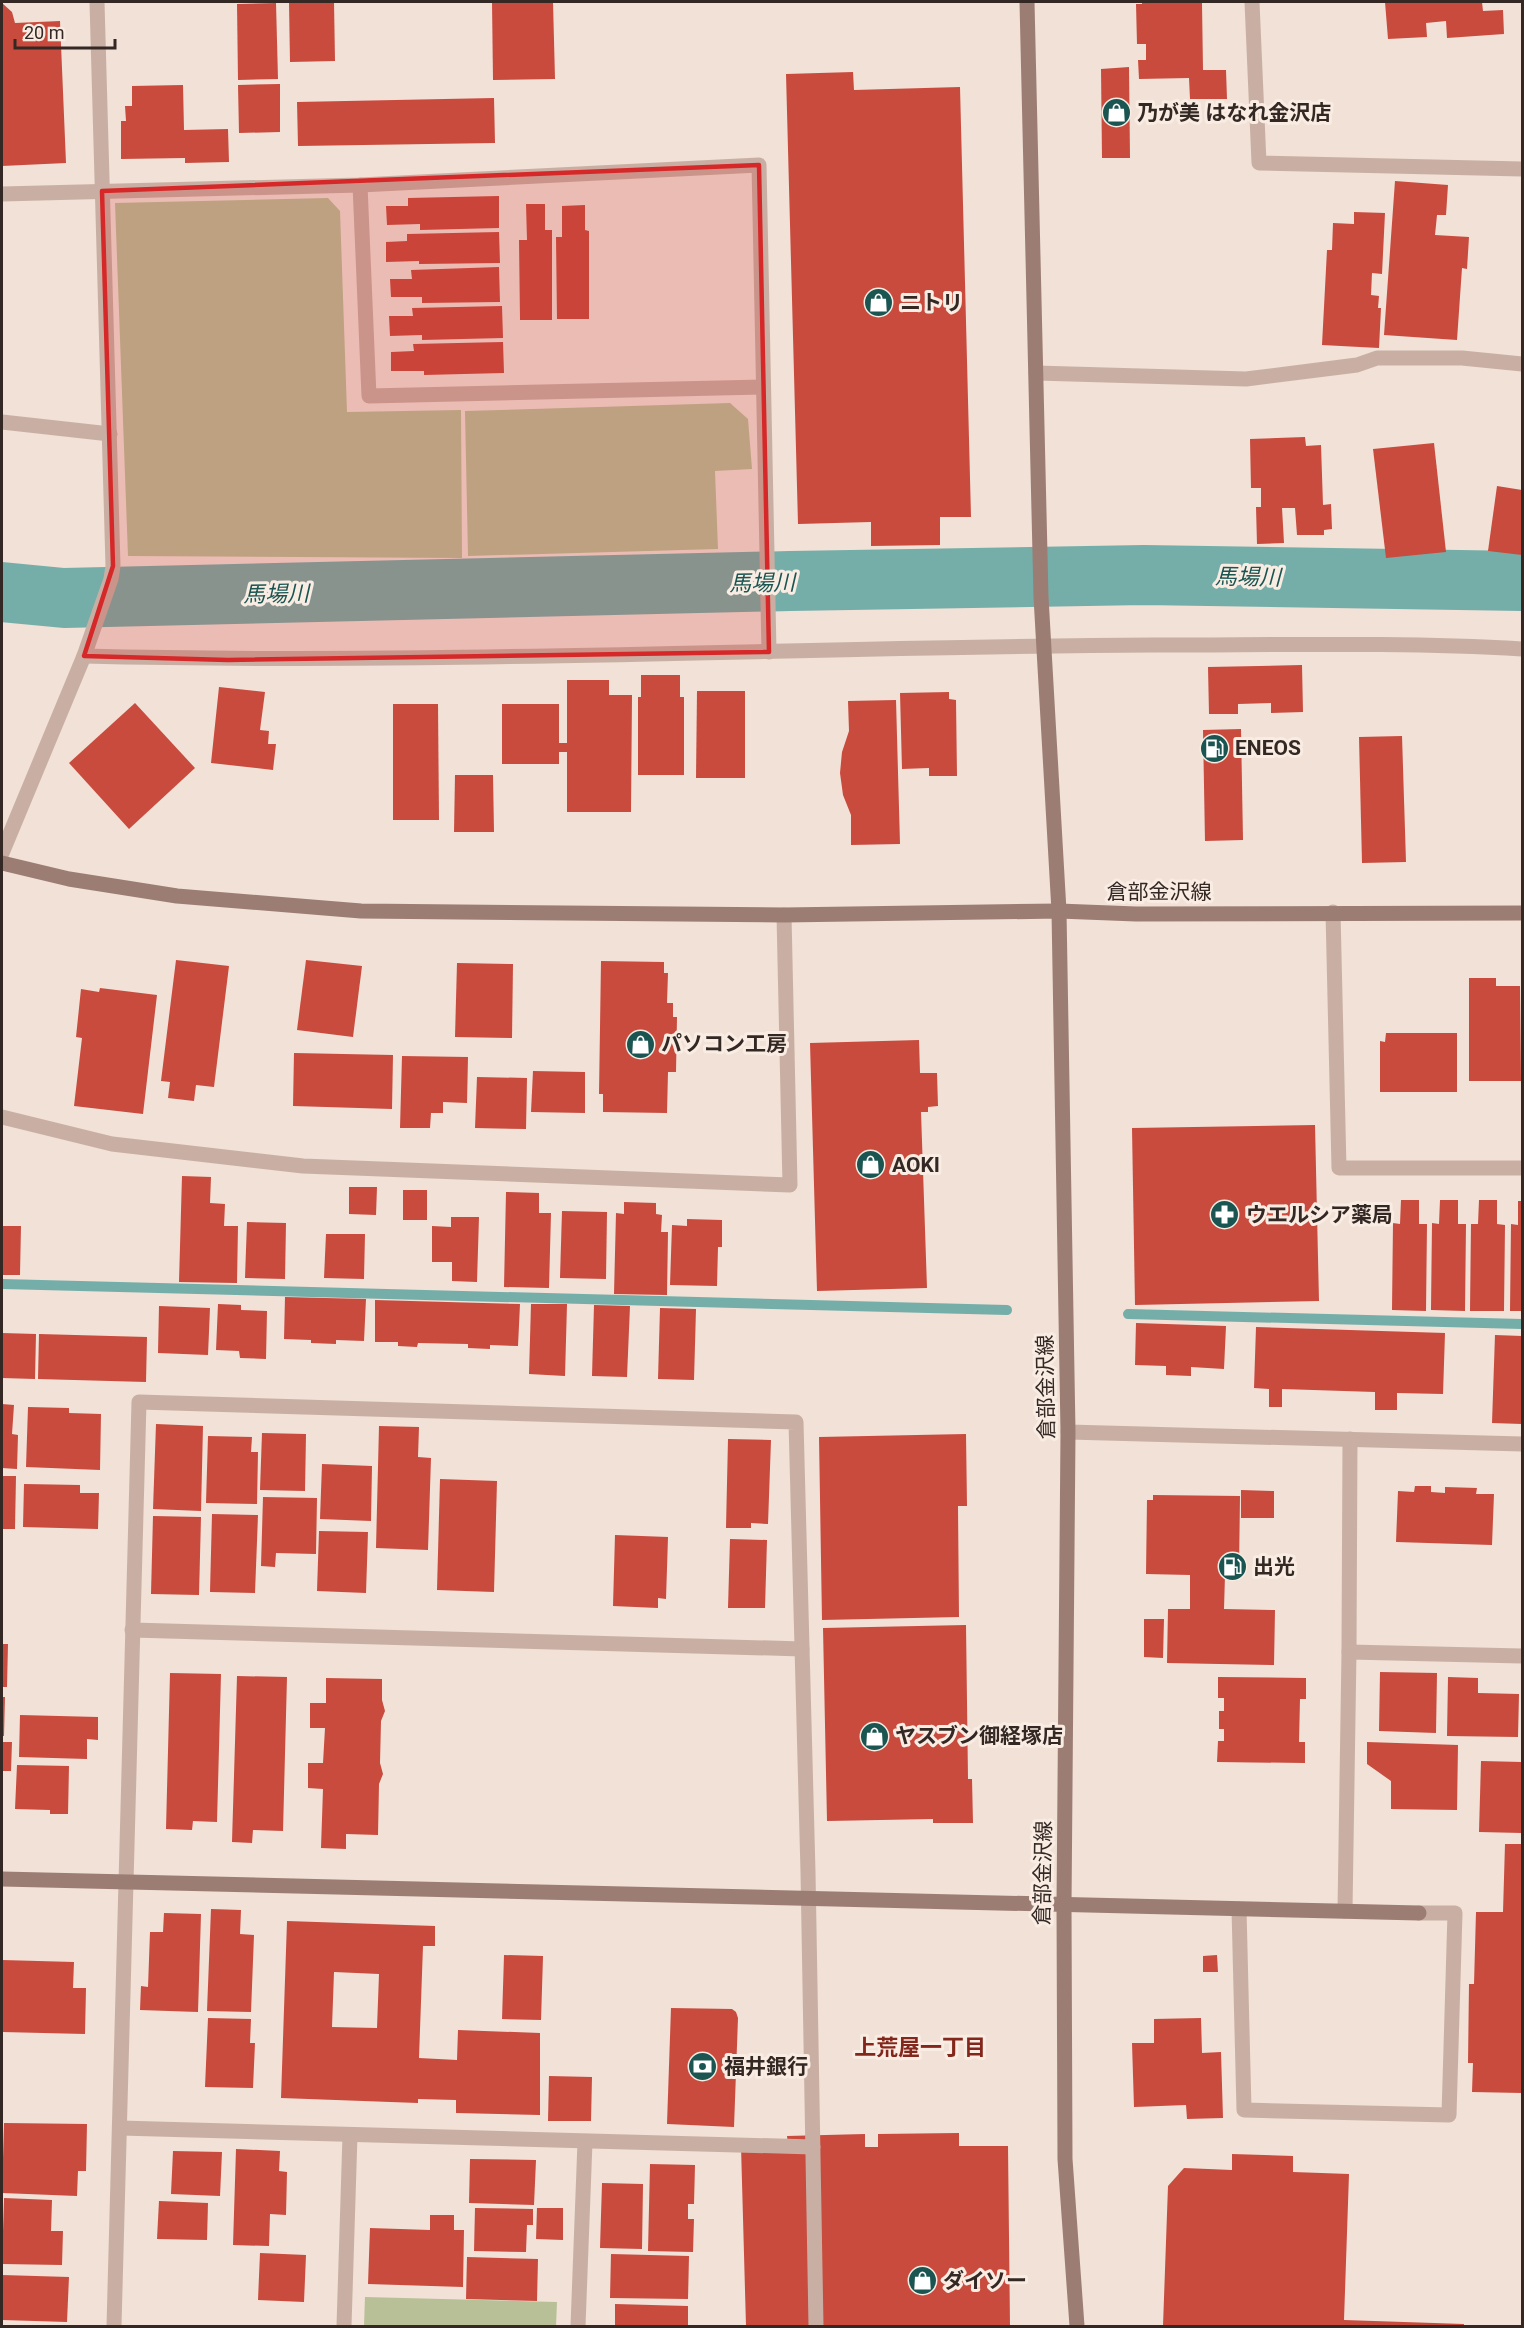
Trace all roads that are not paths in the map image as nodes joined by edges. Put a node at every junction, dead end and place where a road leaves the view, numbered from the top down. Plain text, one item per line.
1 (97, 2) edge
2 (1027, 2) edge
3 (1252, 2) edge
4 (1522, 169) edge
5 (360, 185) junction
6 (102, 192) junction
7 (2, 194) edge
8 (1522, 364) edge
9 (1036, 373) junction
10 (763, 387) junction
11 (2, 422) edge
12 (110, 434) junction
13 (1044, 646) junction
14 (1522, 649) edge
15 (769, 652) junction
16 (84, 656) junction
17 (2, 853) edge
18 (2, 863) edge
19 (1059, 910) junction
20 (1333, 912) junction
21 (1522, 913) edge
22 (783, 915) junction
23 (2, 1117) edge
24 (1522, 1168) edge
25 (1068, 1432) junction
26 (1350, 1439) junction
27 (1522, 1444) edge
28 (132, 1630) junction
29 (802, 1649) junction
30 (1349, 1652) junction
31 (1522, 1656) edge
32 (2, 1879) edge
33 (127, 1882) junction
34 (808, 1898) junction
35 (1064, 1905) junction
36 (1239, 1909) junction
37 (1346, 1911) junction
38 (120, 2128) junction
39 (350, 2135) junction
40 (585, 2142) junction
41 (813, 2147) junction
42 (114, 2326) edge
43 (344, 2326) edge
44 (578, 2326) edge
45 (816, 2326) edge
46 (1077, 2326) edge

1 - 6 street
2 - 9 street
3 - 4 street
5 - 6 street
5 - 10 street
5 - 10 street
6 - 7 street
6 - 12 street
8 - 9 street
9 - 13 street
10 - 15 street
11 - 12 street
12 - 16 street
13 - 14 street
13 - 15 street
13 - 19 street
15 - 16 street
16 - 17 street
18 - 22 street
19 - 20 street, 倉部金沢線
19 - 22 street
19 - 25 street, 倉部金沢線
20 - 21 street, 倉部金沢線
20 - 24 street
22 - 23 street
25 - 26 street
25 - 35 street, 倉部金沢線
26 - 27 street
26 - 30 street
28 - 29 street
28 - 29 street
28 - 33 street
29 - 34 street
30 - 31 street
30 - 37 street
32 - 33 street
33 - 34 street
33 - 38 street
34 - 35 street
34 - 41 street
35 - 36 street
35 - 46 street, 倉部金沢線
36 - 37 street
36 - 37 street
38 - 39 street
38 - 42 street
39 - 40 street
39 - 43 street
40 - 41 street
40 - 44 street
41 - 45 street

